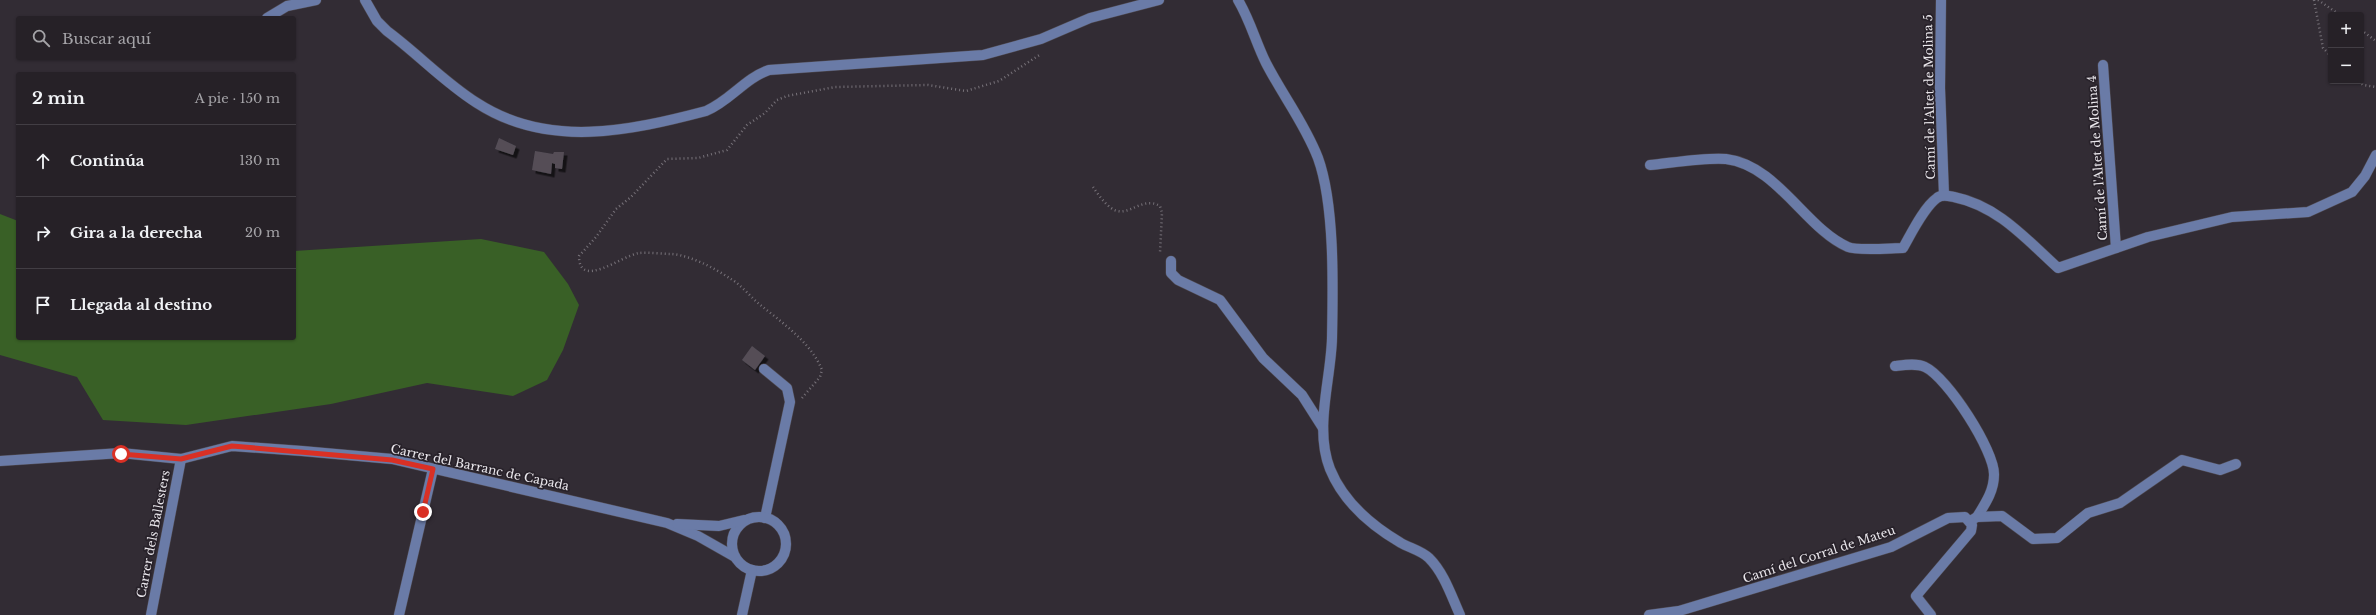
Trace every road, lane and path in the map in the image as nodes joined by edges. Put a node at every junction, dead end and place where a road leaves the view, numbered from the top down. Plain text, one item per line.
1 (316, 0) edge
2 (365, 0) edge
3 (1159, 0) edge
4 (1238, 0) edge
5 (1941, 0) edge
6 (2314, 0) edge
7 (2318, 0) edge
8 (2336, 12) edge
9 (270, 16) edge
10 (2364, 32) edge
11 (2376, 41) edge
12 (1042, 53) dead end
13 (2328, 53) edge
14 (2103, 65) dead end
15 (2362, 84) edge
16 (2376, 87) edge
17 (2376, 156) edge
18 (1650, 165) dead end
19 (1093, 187) dead end
20 (1944, 195) junction
21 (2116, 248) junction
22 (1171, 262) dead end
23 (1171, 273) junction
24 (1895, 366) dead end
25 (764, 370) dead end
26 (790, 402) junction
27 (1323, 428) junction
28 (181, 459) junction
29 (0, 461) edge
30 (2236, 464) dead end
31 (433, 469) junction
32 (765, 518) junction
33 (1973, 519) junction
34 (747, 520) junction
35 (667, 523) junction
36 (735, 557) junction
37 (752, 570) junction
38 (151, 615) edge
39 (399, 615) edge
40 (742, 615) edge
41 (1460, 615) edge
42 (1649, 615) edge
43 (1931, 615) edge

1 - 9 street
2 - 3 street
4 - 27 street
5 - 20 street, Camí de l'Altet de Molina 5
6 - 13 path
7 - 8 path
10 - 11 path
12 - 26 path
14 - 21 street, Camí de l'Altet de Molina 4
15 - 16 path
17 - 21 street
18 - 20 street
19 - 23 path
20 - 21 street
22 - 23 street
23 - 27 street
24 - 33 street
25 - 26 street
26 - 32 street
27 - 41 street
28 - 29 street, Carrer del Barranc de Capada
28 - 31 street, Carrer del Barranc de Capada
28 - 38 street, Carrer dels Ballesters
30 - 33 street, Camí del Corral de Mateu
31 - 35 street, Carrer del Barranc de Capada
31 - 39 street
32 - 34 street
32 - 37 street
33 - 42 street, Camí del Corral de Mateu
33 - 43 street
34 - 35 street, Carrer del Barranc de Capada
34 - 36 street
35 - 36 street, Carrer del Barranc de Capada
36 - 37 street
37 - 40 street

